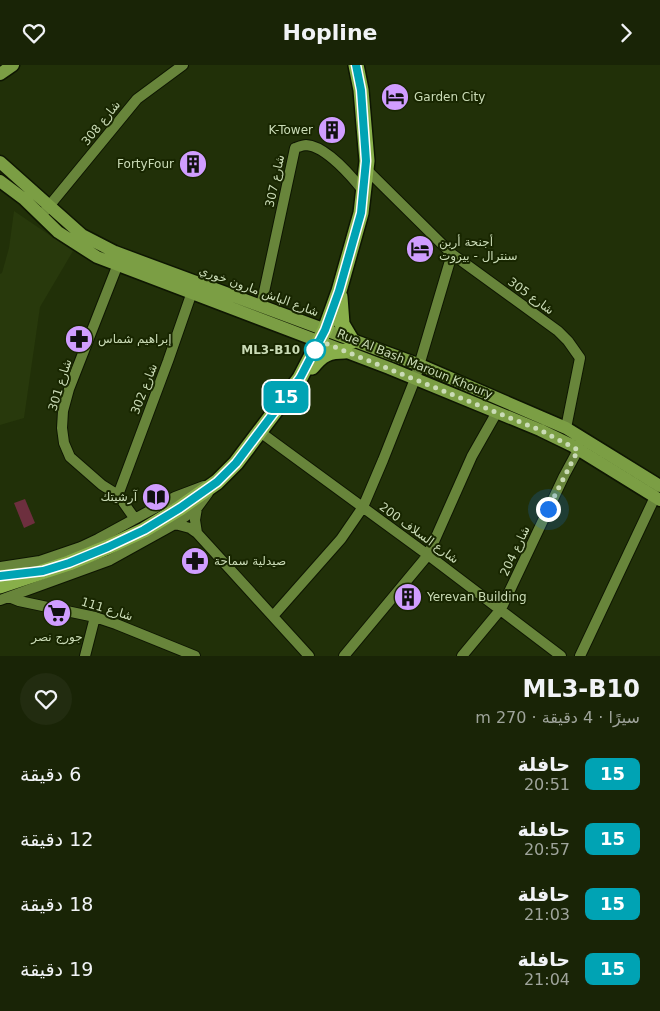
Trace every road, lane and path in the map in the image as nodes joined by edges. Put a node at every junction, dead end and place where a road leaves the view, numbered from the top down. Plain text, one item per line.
1 (13, 65) edge
2 (182, 65) edge
3 (356, 65) edge
4 (0, 74) edge
5 (0, 161) edge
6 (366, 169) junction
7 (0, 181) edge
8 (364, 192) junction
9 (45, 211) junction
10 (452, 255) junction
11 (118, 264) junction
12 (339, 291) junction
13 (192, 292) junction
14 (261, 306) junction
15 (322, 335) junction
16 (348, 346) junction
17 (420, 365) junction
18 (300, 378) junction
19 (415, 379) junction
20 (497, 412) junction
21 (566, 428) junction
22 (260, 432) junction
23 (578, 450) junction
24 (217, 482) junction
25 (658, 494) edge
26 (118, 495) junction
27 (362, 507) junction
28 (197, 508) junction
29 (135, 519) junction
30 (175, 524) junction
31 (197, 533) junction
32 (428, 555) junction
33 (0, 567) edge
34 (43, 571) junction
35 (0, 576) edge
36 (2, 594) edge
37 (501, 609) junction
38 (273, 616) junction
39 (95, 617) junction
40 (85, 656) edge
41 (195, 656) edge
42 (309, 656) edge
43 (344, 656) edge
44 (462, 656) edge
45 (561, 656) edge
46 (580, 656) edge

1 - 4 main road
2 - 9 street, شارع 308
3 - 6 highway
5 - 9 main road, شارع الباش مارون خوري
6 - 8 highway
6 - 10 street, شارع 305
7 - 9 main road, Rue Al Bash Maroun Khoury
8 - 12 highway
8 - 14 street, شارع 307
9 - 11 main road, Rue Al Bash Maroun Khoury
9 - 14 main road, شارع الباش مارون خوري
10 - 17 street
10 - 21 street, شارع 305
11 - 13 main road, Rue Al Bash Maroun Khoury
11 - 26 street, شارع 301
12 - 15 highway
12 - 16 highway
13 - 15 main road, Rue Al Bash Maroun Khoury
13 - 26 street, شارع 302
14 - 15 main road, شارع الباش مارون خوري
15 - 16 main road, Rue Al Bash Maroun Khoury
15 - 18 highway
16 - 17 main road
16 - 18 highway
16 - 19 main road, Rue Al Bash Maroun Khoury
17 - 19 street
17 - 21 main road
18 - 22 highway
19 - 20 main road, Rue Al Bash Maroun Khoury
19 - 27 street
20 - 23 main road, Rue Al Bash Maroun Khoury
20 - 32 street
21 - 25 main road
22 - 24 highway
22 - 27 street, 200 شارع السلاف
23 - 25 main road, Rue Al Bash Maroun Khoury
23 - 37 street, شارع 204
24 - 28 street
24 - 29 street
24 - 34 highway
25 - 46 street
26 - 29 street, شارع 301
27 - 32 street, 200 شارع السلاف
27 - 38 street
28 - 30 street
28 - 31 street
29 - 33 street
30 - 31 street
30 - 36 street
31 - 38 street
32 - 37 street, 200 شارع السلاف
32 - 43 street
34 - 35 main road
34 - 36 highway
36 - 39 street, شارع 111
37 - 44 street, شارع 204
37 - 45 street, 200 شارع السلاف
38 - 42 street
39 - 40 street
39 - 41 street, شارع 111

